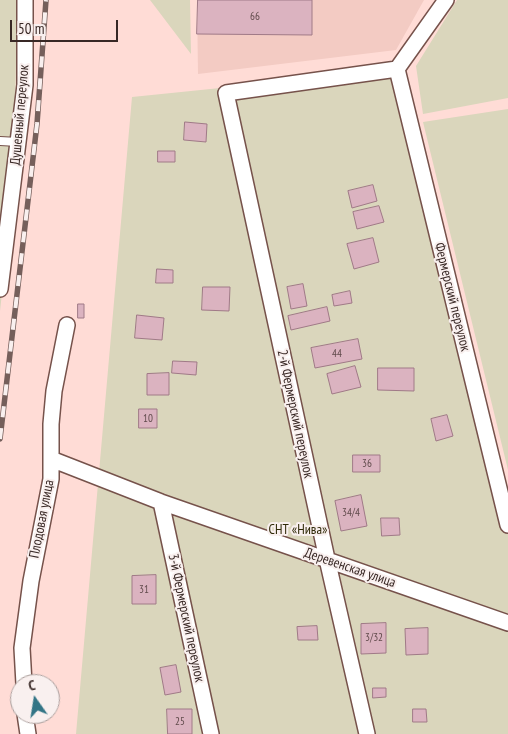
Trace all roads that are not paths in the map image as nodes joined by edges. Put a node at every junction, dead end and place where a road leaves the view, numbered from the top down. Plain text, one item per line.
1 (25, 0) edge
2 (446, 0) edge
3 (397, 69) junction
4 (0, 141) edge
5 (18, 142) junction
6 (0, 282) edge
7 (67, 325) dead end
8 (51, 459) junction
9 (161, 502) junction
10 (508, 524) edge
11 (326, 560) junction
12 (508, 623) edge
13 (23, 674) edge
14 (211, 734) edge
15 (367, 734) edge

1 - 5 street, Душевный переулок
2 - 3 street
3 - 10 street, Фермерский переулок
3 - 11 street, 2-й Фермерский переулок
4 - 5 lane
5 - 6 street, Душевный переулок
7 - 8 street, Плодовая улица
8 - 9 street, Деревенская улица
8 - 13 street, Плодовая улица
9 - 11 street, Деревенская улица
9 - 14 street, 3-й Фермерский переулок
11 - 12 street, Деревенская улица
11 - 15 street, 2-й Фермерский переулок

